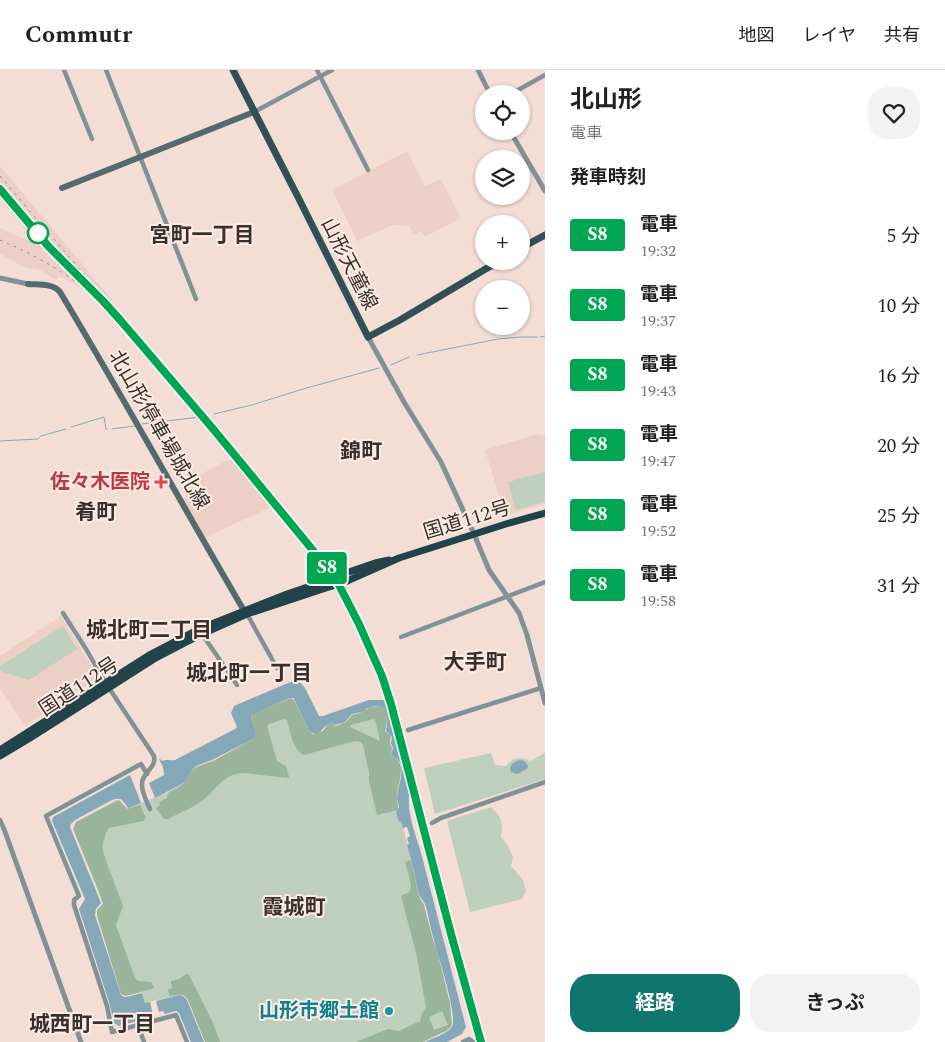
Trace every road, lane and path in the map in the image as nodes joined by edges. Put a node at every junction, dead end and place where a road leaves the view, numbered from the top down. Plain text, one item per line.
1 (64, 70) edge
2 (106, 70) edge
3 (233, 70) edge
4 (317, 70) edge
5 (332, 70) edge
6 (478, 70) edge
7 (542, 70) edge
8 (545, 74) edge
9 (320, 76) junction
10 (486, 85) edge
11 (526, 85) edge
12 (254, 112) junction
13 (92, 139) dead end
14 (515, 140) edge
15 (140, 158) junction
16 (368, 170) dead end
17 (62, 188) dead end
18 (545, 191) edge
19 (545, 235) edge
20 (530, 243) edge
21 (484, 270) edge
22 (0, 278) edge
23 (28, 284) joint
24 (196, 298) dead end
25 (368, 337) junction
26 (545, 513) edge
27 (474, 534) junction
28 (545, 582) edge
29 (507, 596) junction
30 (63, 612) dead end
31 (245, 612) junction
32 (202, 634) junction
33 (401, 637) dead end
34 (277, 668) dead end
35 (542, 684) edge
36 (107, 685) junction
37 (237, 685) dead end
38 (545, 703) edge
39 (408, 730) dead end
40 (0, 750) edge
41 (0, 756) edge
42 (147, 774) junction
43 (545, 782) edge
44 (150, 809) dead end
45 (0, 820) edge
46 (432, 823) dead end
47 (4, 829) joint
48 (138, 1025) junction
49 (82, 1042) edge
50 (144, 1042) edge
51 (187, 1042) edge
52 (463, 1042) edge
53 (473, 1042) edge

1 - 13 street
2 - 15 street
3 - 12 main road, 山形天童線
4 - 9 street
5 - 9 street
6 - 10 street
7 - 8 street
8 - 11 street
9 - 12 street
9 - 16 street
12 - 15 main road
12 - 25 main road, 山形天童線
14 - 18 street
15 - 17 main road
15 - 24 street
19 - 20 main road
21 - 25 main road, 山形天童線
22 - 23 street
23 - 31 main road, 北山形停車場城北線
25 - 27 street
26 - 27 highway, 国道112号
27 - 29 street
27 - 31 highway, 国道112号, bridge
28 - 29 street
29 - 33 street
29 - 35 street
30 - 36 street
31 - 32 highway, 国道112号
31 - 34 street
31 - 36 highway, 国道112号
32 - 36 highway, 国道112号
32 - 37 street
35 - 38 street
35 - 39 street
36 - 40 highway, 国道112号
36 - 41 highway, 国道112号
36 - 42 street
42 - 44 street
42 - 48 street
43 - 46 street
45 - 47 street
47 - 49 street
48 - 50 street
48 - 51 street
52 - 53 street

